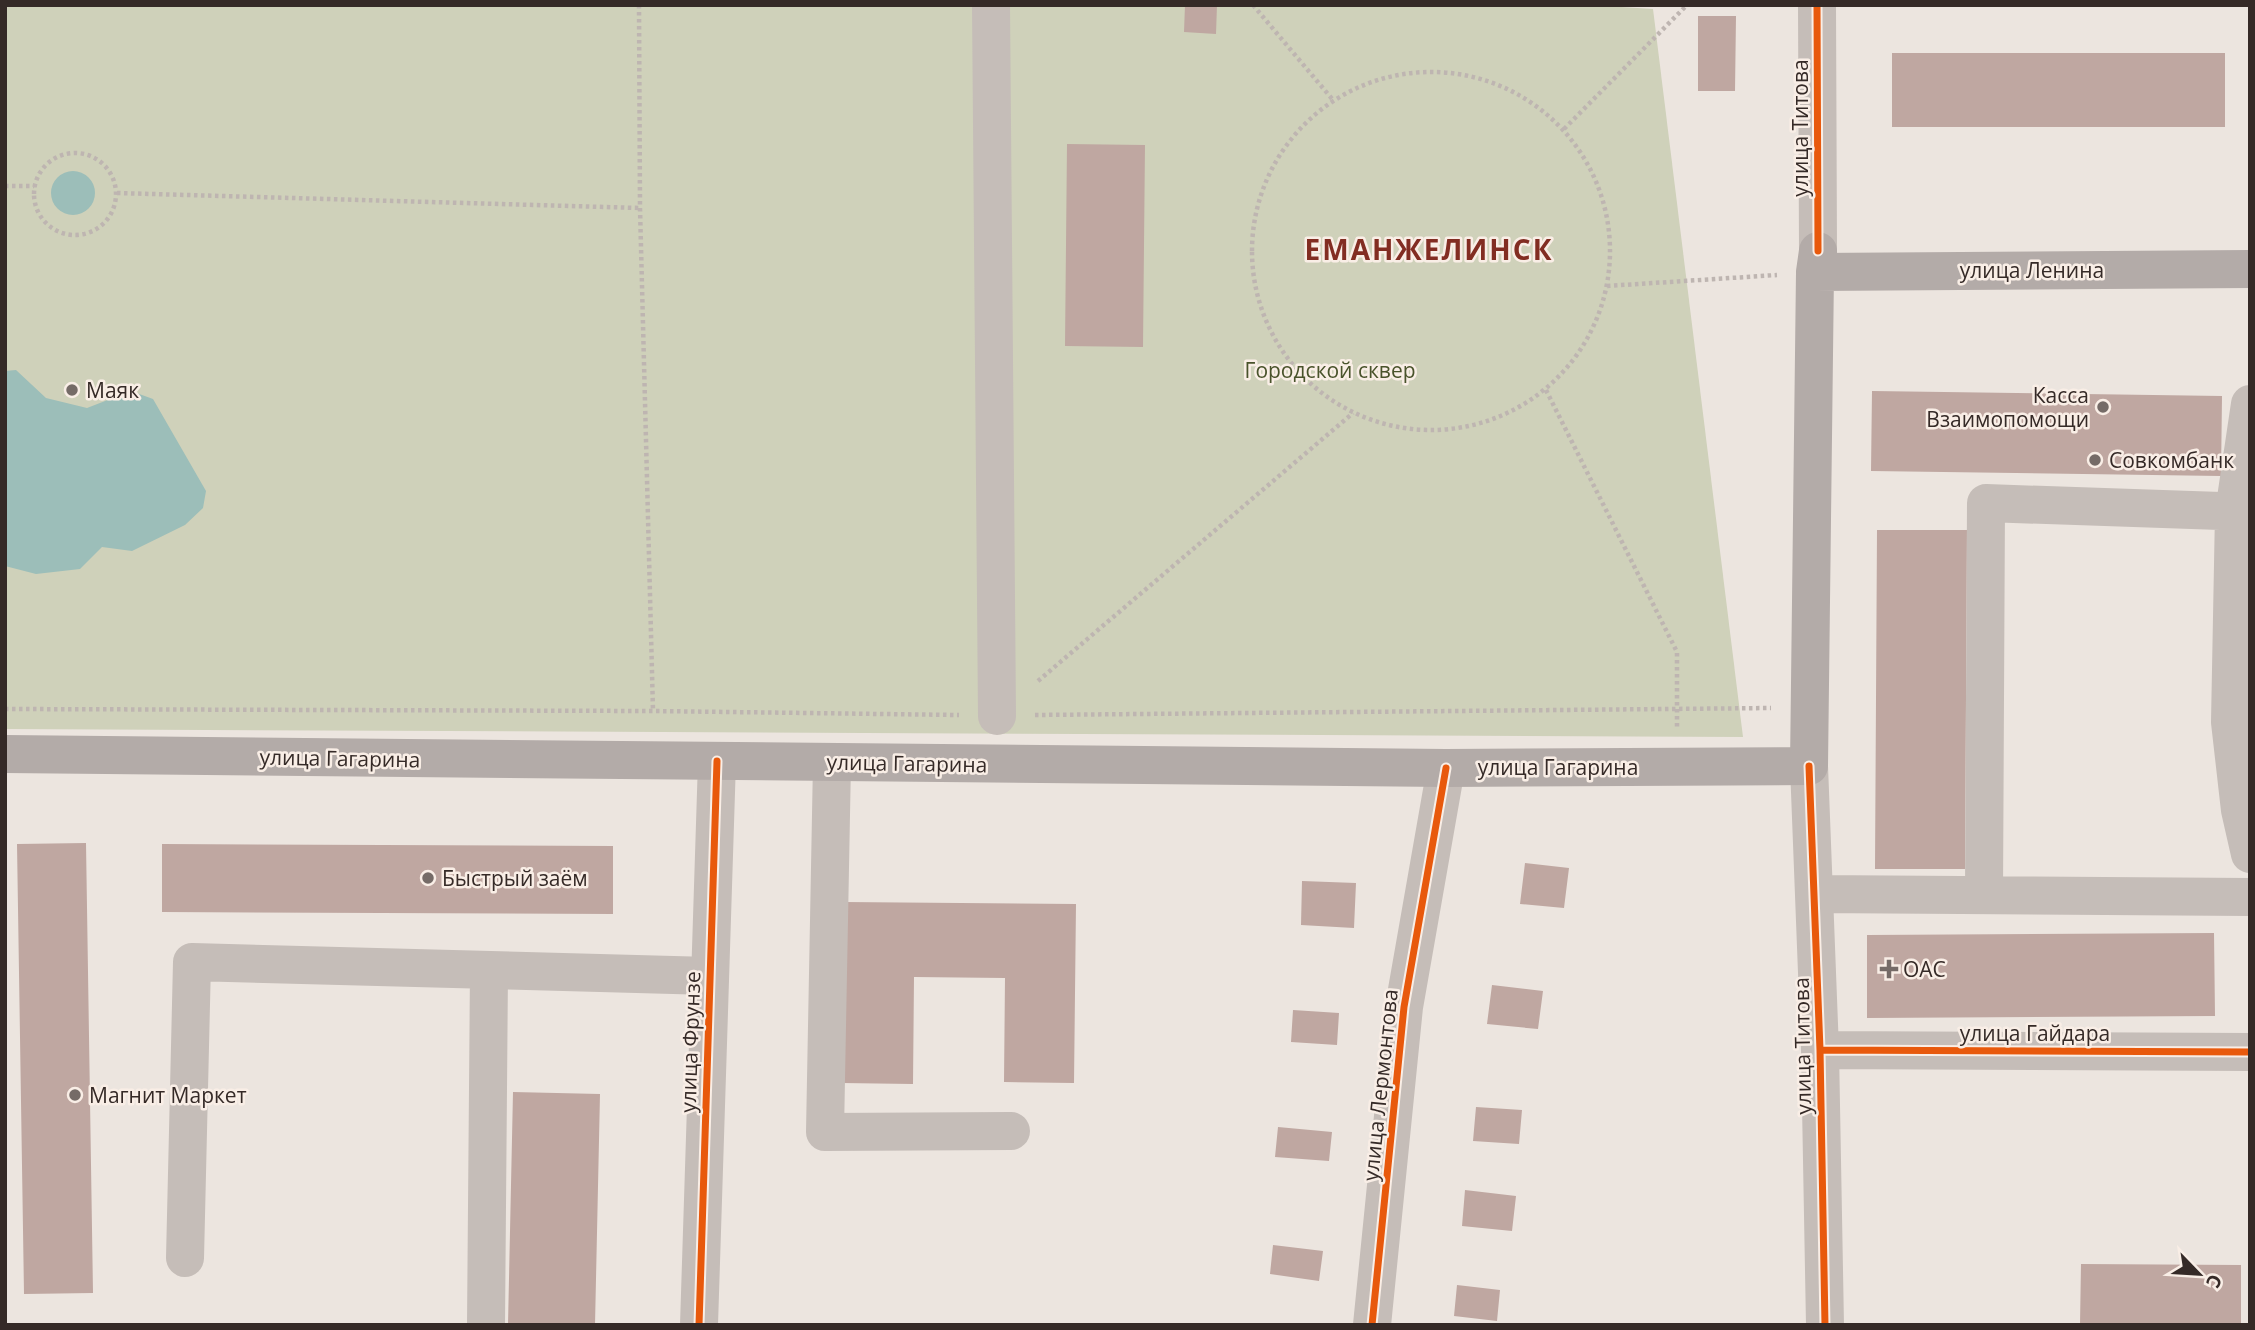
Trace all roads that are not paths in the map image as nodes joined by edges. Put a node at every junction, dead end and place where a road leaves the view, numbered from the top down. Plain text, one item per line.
1 (991, 5) edge
2 (1817, 5) edge
3 (1816, 262) junction
4 (2250, 269) edge
5 (2250, 404) edge
6 (2242, 512) edge
7 (997, 716) road end
8 (5, 754) edge
9 (717, 761) junction
10 (832, 762) junction
11 (1810, 766) junction
12 (1446, 768) junction
13 (2250, 854) edge
14 (1815, 894) junction
15 (1984, 895) junction
16 (2250, 897) edge
17 (489, 970) junction
18 (710, 976) junction
19 (1820, 1050) junction
20 (2250, 1052) edge
21 (1011, 1131) dead end
22 (185, 1258) dead end
23 (486, 1325) edge
24 (699, 1325) edge
25 (1372, 1325) edge
26 (1825, 1325) edge

1 - 7 street
2 - 3 street, улица Титова
3 - 4 main road, улица Ленина
3 - 11 main road, улица Титова
5 - 6 street
6 - 13 street
6 - 15 street
8 - 9 main road, улица Гагарина
9 - 10 main road, улица Гагарина
9 - 18 street, улица Фрунзе
10 - 12 main road, улица Гагарина
10 - 21 street
11 - 12 main road, улица Гагарина
11 - 14 street, улица Титова
12 - 25 street, улица Лермонтова
14 - 15 street
14 - 19 street, улица Титова
15 - 16 street
17 - 18 street
17 - 22 street
17 - 23 street
18 - 24 street, улица Фрунзе
19 - 20 street, улица Гайдара
19 - 26 street, улица Титова

